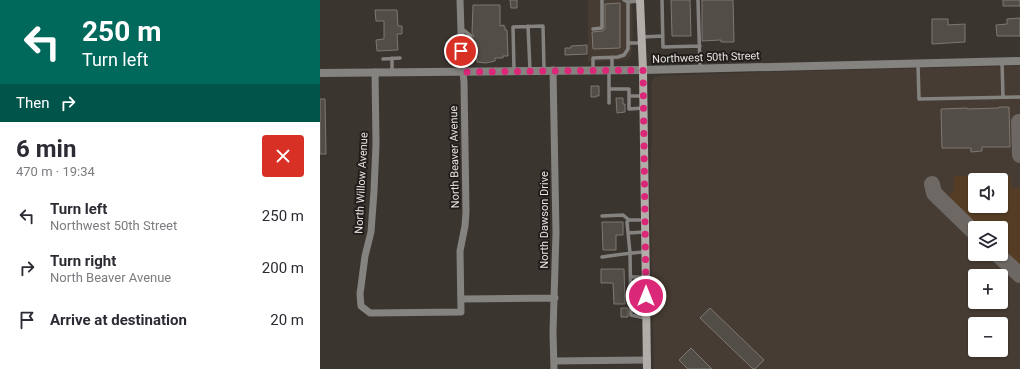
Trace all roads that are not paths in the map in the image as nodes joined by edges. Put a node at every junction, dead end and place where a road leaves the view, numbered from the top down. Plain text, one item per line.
1 (460, 0) edge
2 (602, 0) edge
3 (662, 0) edge
4 (698, 0) edge
5 (626, 1) edge
6 (640, 1) edge
7 (528, 26) junction
8 (593, 29) dead end
9 (461, 30) junction
10 (471, 36) dead end
11 (663, 36) junction
12 (642, 40) junction
13 (628, 43) junction
14 (472, 45) dead end
15 (700, 46) junction
16 (461, 51) junction
17 (612, 57) junction
18 (383, 58) dead end
19 (392, 58) junction
20 (400, 58) dead end
21 (1020, 60) edge
22 (1002, 61) junction
23 (918, 63) junction
24 (700, 68) junction
25 (553, 70) junction
26 (593, 70) junction
27 (611, 70) junction
28 (643, 70) junction
29 (530, 71) junction
30 (544, 71) junction
31 (375, 72) junction
32 (392, 72) junction
33 (463, 72) junction
34 (514, 72) junction
35 (320, 73) edge
36 (609, 89) junction
37 (629, 96) junction
38 (644, 96) junction
39 (1003, 97) junction
40 (1020, 97) edge
41 (609, 103) dead end
42 (644, 108) junction
43 (602, 216) dead end
44 (629, 220) junction
45 (645, 220) junction
46 (645, 232) junction
47 (628, 233) junction
48 (646, 252) junction
49 (630, 253) junction
50 (602, 257) dead end
51 (631, 277) junction
52 (646, 281) junction
53 (631, 286) junction
54 (555, 298) junction
55 (461, 299) junction
56 (631, 306) junction
57 (646, 306) junction
58 (461, 312) joint
59 (646, 318) junction
60 (647, 360) junction
61 (554, 361) junction
62 (554, 369) edge
63 (647, 369) edge

1 - 9 street, North Beaver Avenue
2 - 8 lane
3 - 11 lane
4 - 15 lane
5 - 6 lane
5 - 13 lane
6 - 12 main road
7 - 29 lane
7 - 30 lane
7 - 34 lane
9 - 10 lane
9 - 16 street, North Beaver Avenue
11 - 12 lane
11 - 15 lane
12 - 13 lane
12 - 28 main road
13 - 17 lane
14 - 16 lane
15 - 24 lane
16 - 33 street, North Beaver Avenue
17 - 26 lane
17 - 27 lane
18 - 19 lane
19 - 20 lane
19 - 32 lane
21 - 22 street, Northwest 50th Street
22 - 23 street, Northwest 50th Street
22 - 39 lane
23 - 24 street, Northwest 50th Street
23 - 39 lane
24 - 28 street, Northwest 50th Street
25 - 26 street, Northwest 50th Street
25 - 30 street, Northwest 50th Street
25 - 54 street, North Dawson Drive
26 - 27 street, Northwest 50th Street
27 - 28 street, Northwest 50th Street
27 - 36 lane
28 - 38 main road
29 - 30 street, Northwest 50th Street
29 - 34 street, Northwest 50th Street
31 - 32 street, Northwest 50th Street
31 - 35 street, Northwest 50th Street
31 - 58 street, North Willow Avenue
32 - 33 street, Northwest 50th Street
33 - 34 street, Northwest 50th Street
33 - 55 street, North Beaver Avenue
36 - 37 lane
36 - 41 lane
37 - 38 lane
37 - 42 lane
38 - 42 main road
39 - 40 lane
42 - 45 main road
43 - 44 lane
44 - 45 lane
44 - 47 lane
45 - 46 main road
46 - 47 lane
46 - 48 main road
47 - 49 lane
48 - 49 lane
48 - 52 main road
49 - 50 lane
49 - 51 lane
51 - 52 lane
51 - 53 lane
52 - 53 lane
52 - 57 main road
53 - 56 lane
54 - 55 street
54 - 61 street, North Dawson Drive
55 - 58 street, North Beaver Avenue
56 - 57 lane
56 - 59 lane
57 - 59 main road
59 - 60 main road
60 - 61 street
60 - 63 main road
61 - 62 street, North Dawson Drive

